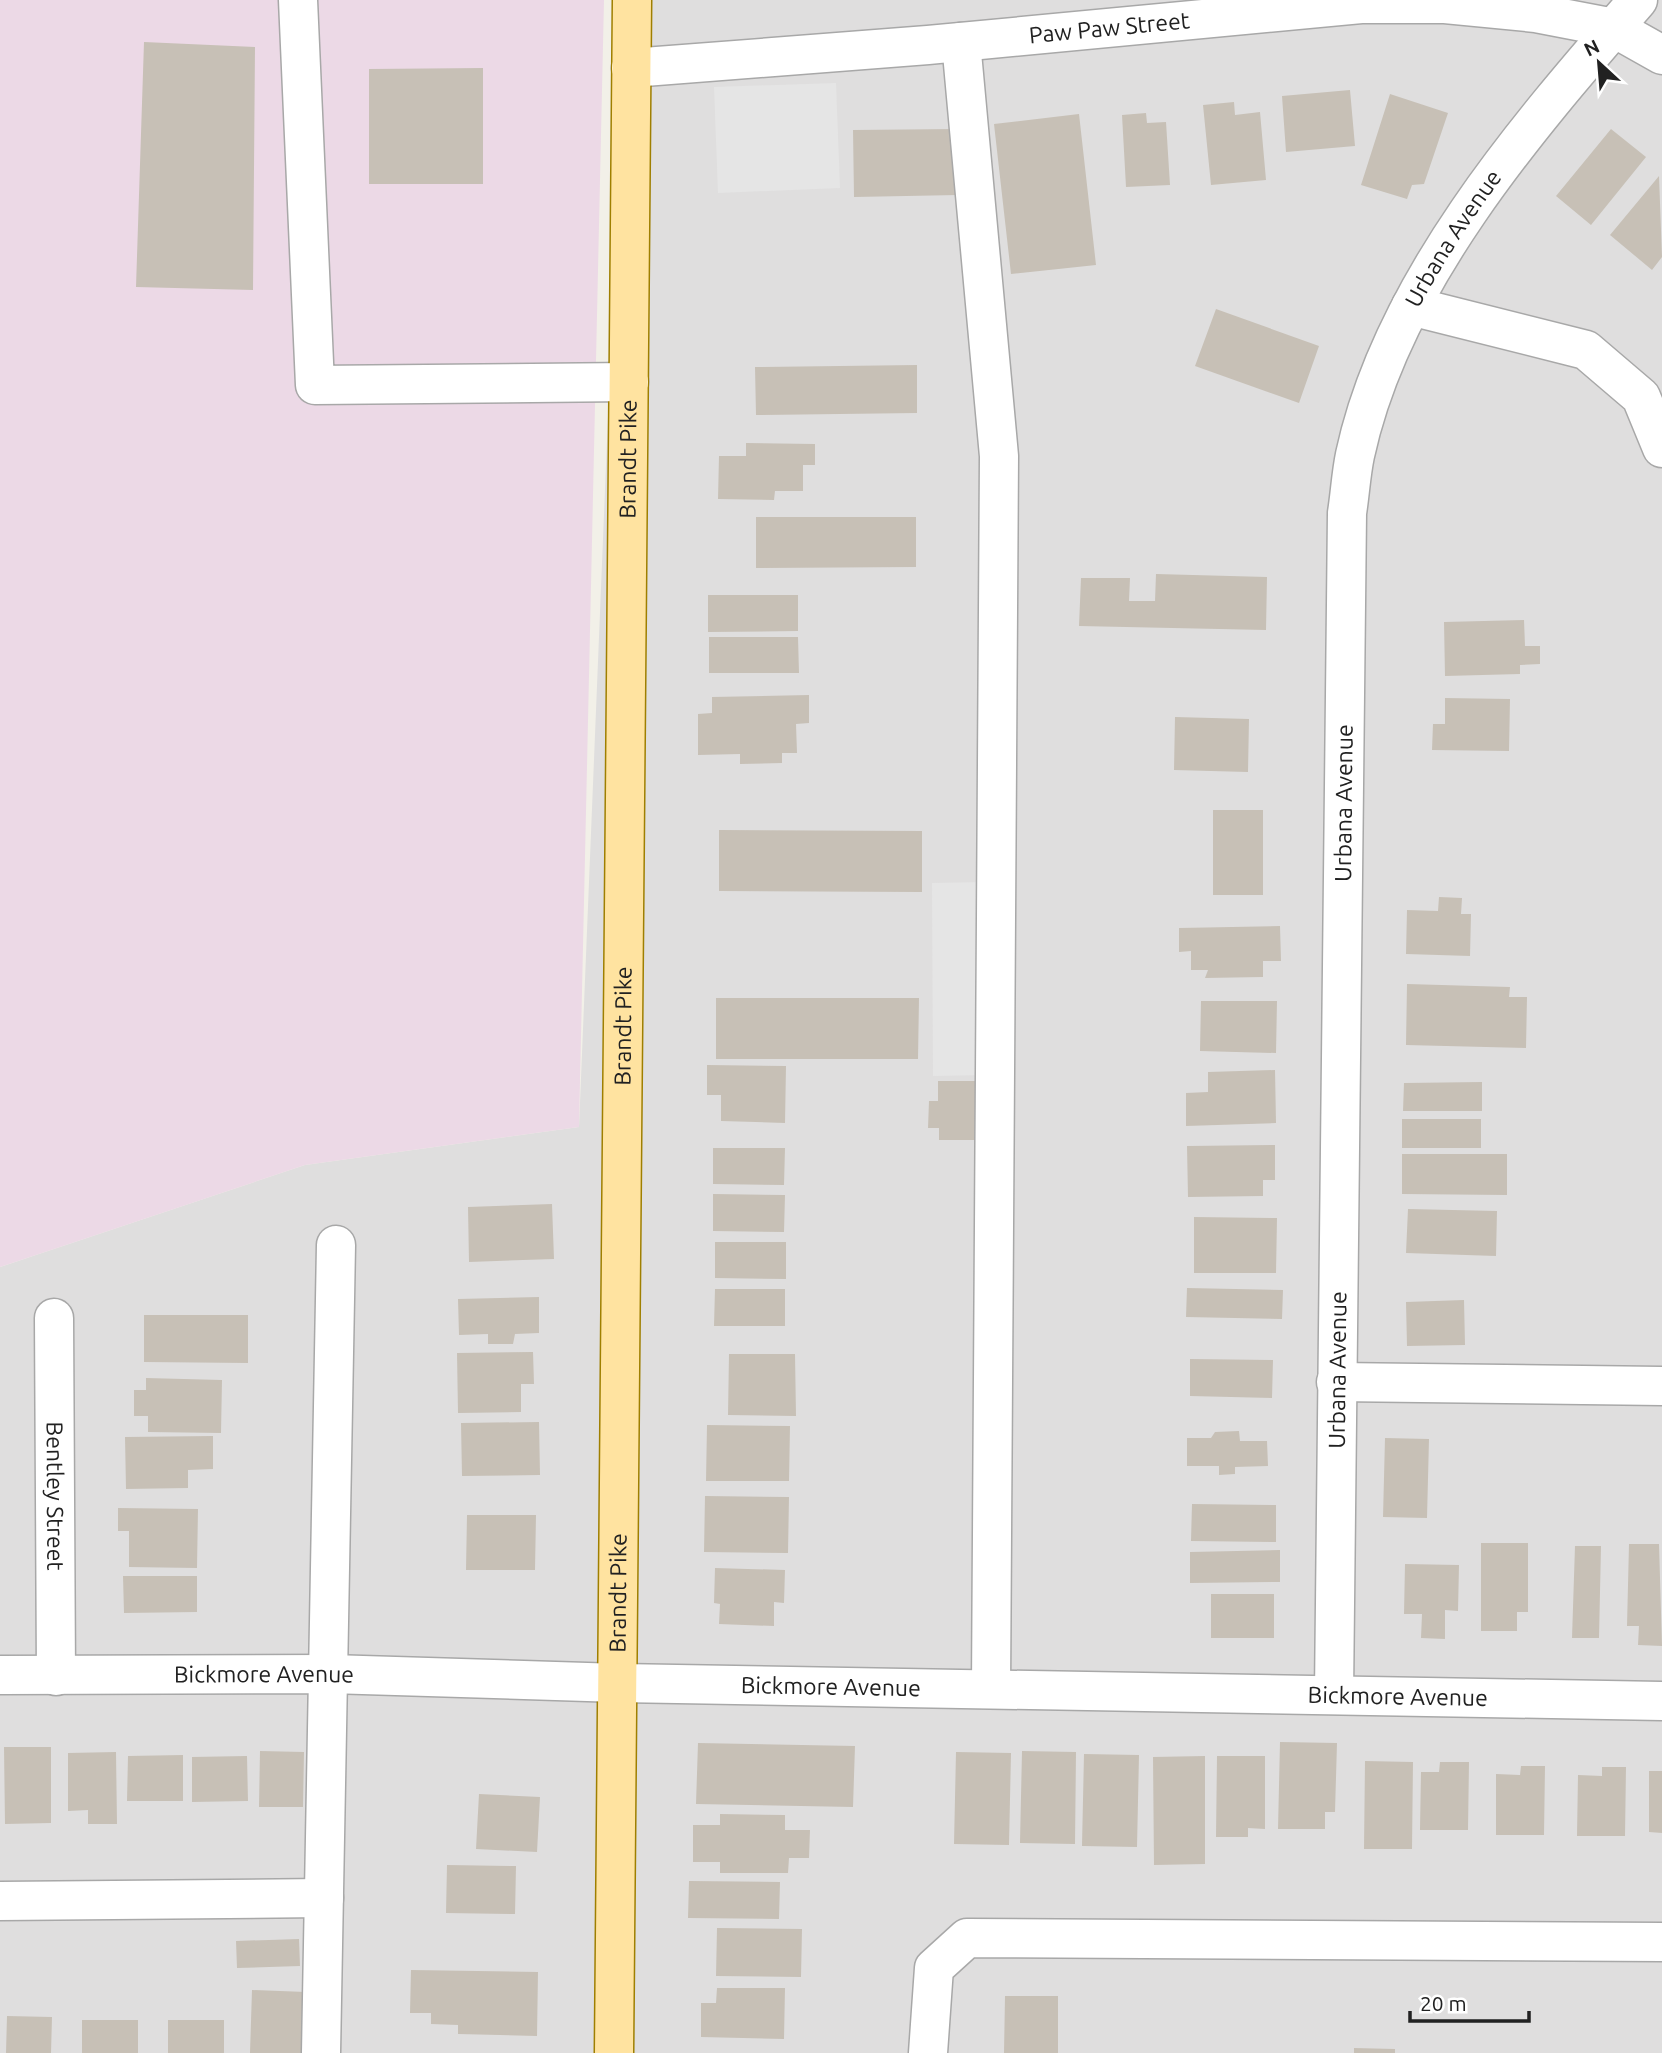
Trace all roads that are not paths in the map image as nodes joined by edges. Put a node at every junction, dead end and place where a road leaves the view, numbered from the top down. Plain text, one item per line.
1 (298, 0) edge
2 (632, 0) edge
3 (1638, 0) edge
4 (1614, 28) junction
5 (961, 42) junction
6 (1662, 55) edge
7 (631, 68) junction
8 (1411, 306) junction
9 (629, 382) junction
10 (1662, 448) edge
11 (336, 1245) dead end
12 (54, 1318) dead end
13 (1336, 1382) junction
14 (1662, 1386) edge
15 (330, 1674) junction
16 (0, 1675) edge
17 (56, 1676) junction
18 (619, 1683) junction
19 (991, 1689) junction
20 (1334, 1694) junction
21 (1662, 1701) edge
22 (324, 1898) junction
23 (0, 1901) edge
24 (1662, 1942) edge
25 (321, 2053) edge
26 (614, 2053) edge
27 (928, 2053) edge

1 - 9 street
2 - 7 main road, Brandt Pike
3 - 4 street, Urbana Avenue
4 - 5 street, Paw Paw Street
4 - 6 street, Paw Paw Street
4 - 8 street, Urbana Avenue
5 - 7 street, Paw Paw Street
5 - 19 street
7 - 9 main road, Brandt Pike
8 - 10 street
8 - 13 street, Urbana Avenue
9 - 18 main road, Brandt Pike
11 - 15 street
12 - 17 street, Bentley Street
13 - 14 street
13 - 20 street, Urbana Avenue
15 - 17 street, Bickmore Avenue
15 - 18 street, Bickmore Avenue
15 - 22 street
16 - 17 street, Bickmore Avenue
18 - 19 street, Bickmore Avenue
18 - 26 main road, Brandt Pike
19 - 20 street, Bickmore Avenue
20 - 21 street, Bickmore Avenue
22 - 23 street
22 - 25 street
24 - 27 street

